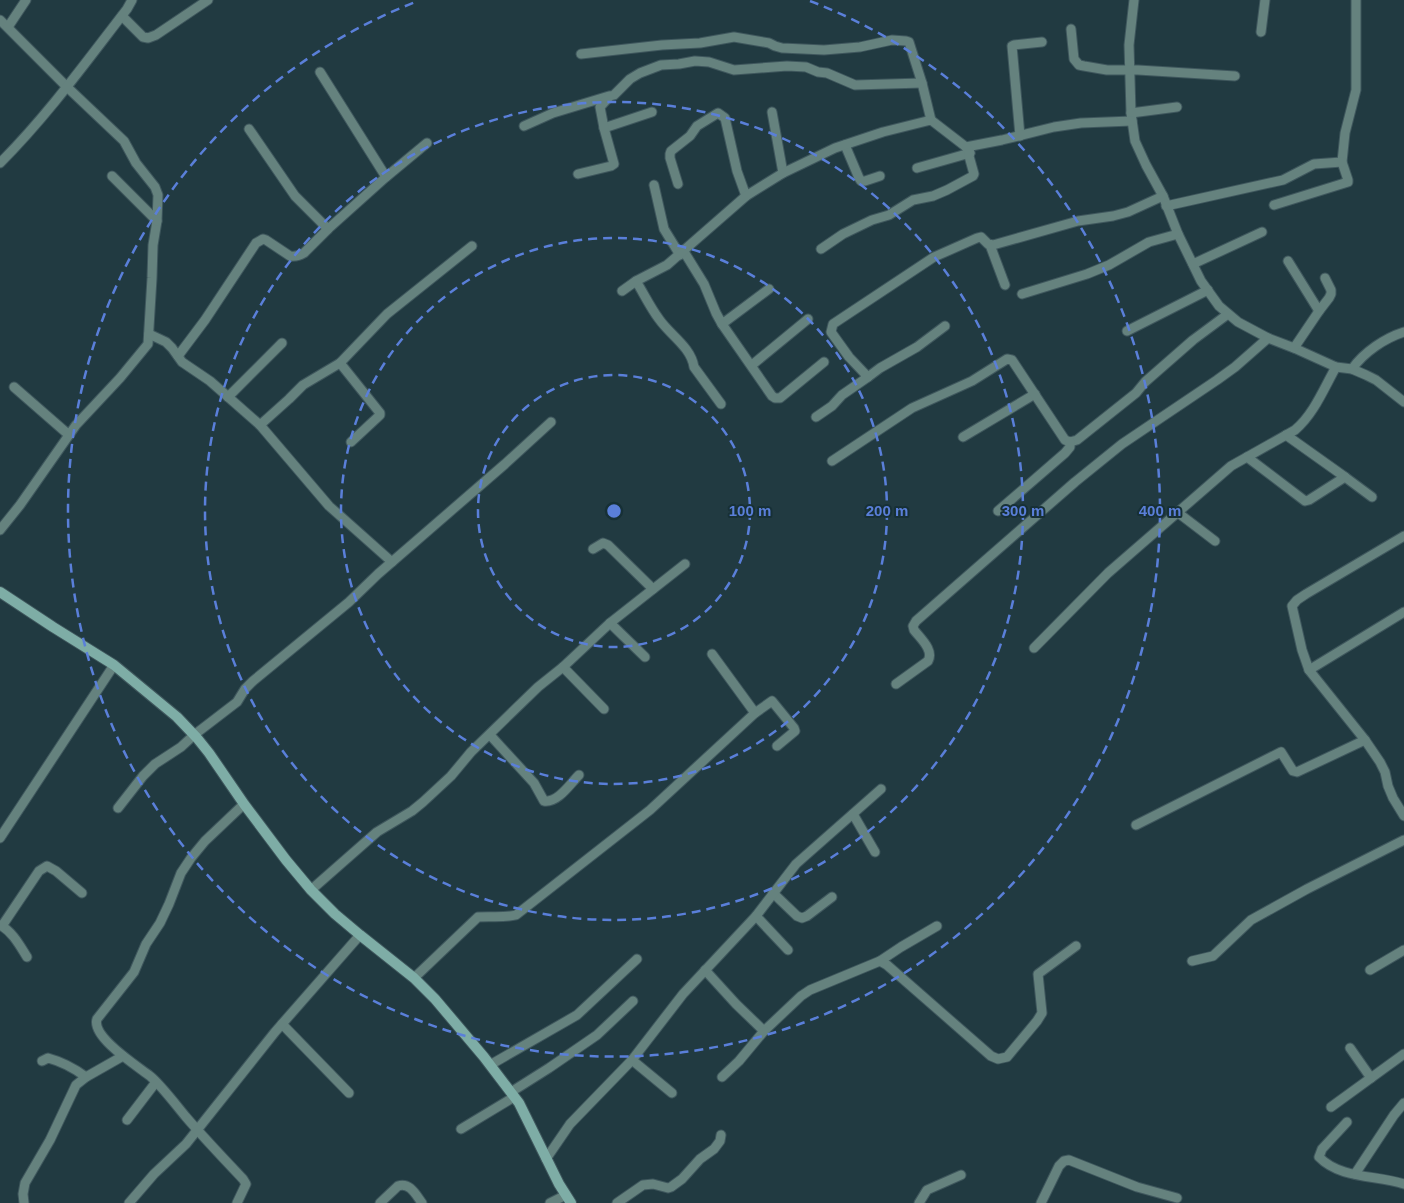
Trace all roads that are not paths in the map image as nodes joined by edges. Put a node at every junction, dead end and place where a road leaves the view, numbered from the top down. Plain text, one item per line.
1 (26, 0) edge
2 (132, 0) edge
3 (208, 0) edge
4 (1134, 0) edge
5 (1265, 0) edge
6 (1356, 0) edge
7 (122, 16) junction
8 (0, 20) edge
9 (8, 28) junction
10 (1071, 29) dead end
11 (1261, 32) dead end
12 (1042, 42) dead end
13 (581, 54) dead end
14 (1129, 70) junction
15 (320, 72) dead end
16 (1235, 76) dead end
17 (922, 83) junction
18 (67, 87) junction
19 (610, 96) junction
20 (1177, 107) dead end
21 (652, 112) dead end
22 (772, 112) dead end
23 (1131, 117) junction
24 (931, 120) junction
25 (524, 126) dead end
26 (604, 128) junction
27 (249, 129) dead end
28 (1020, 136) junction
29 (427, 143) dead end
30 (845, 145) junction
31 (968, 150) junction
32 (1342, 162) junction
33 (0, 163) edge
34 (917, 168) dead end
35 (783, 173) junction
36 (578, 174) dead end
37 (112, 176) dead end
38 (880, 176) dead end
39 (386, 177) junction
40 (678, 184) dead end
41 (654, 185) dead end
42 (746, 196) junction
43 (1163, 196) junction
44 (1274, 205) dead end
45 (1166, 206) junction
46 (156, 221) junction
47 (328, 229) junction
48 (1262, 232) dead end
49 (1178, 234) junction
50 (990, 245) junction
51 (472, 246) dead end
52 (821, 249) dead end
53 (681, 252) junction
54 (1288, 261) dead end
55 (1193, 264) junction
56 (1325, 278) dead end
57 (636, 281) junction
58 (1005, 285) dead end
59 (770, 289) dead end
60 (1208, 290) junction
61 (622, 291) dead end
62 (1022, 294) dead end
63 (1319, 311) junction
64 (1228, 314) junction
65 (808, 319) dead end
66 (722, 324) junction
67 (945, 326) dead end
68 (1127, 331) dead end
69 (1404, 332) edge
70 (149, 334) junction
71 (1268, 338) junction
72 (282, 343) dead end
73 (1294, 348) junction
74 (178, 356) junction
75 (824, 362) dead end
76 (340, 363) junction
77 (752, 365) junction
78 (1336, 366) junction
79 (1352, 369) junction
80 (868, 377) junction
81 (14, 387) dead end
82 (1035, 394) junction
83 (228, 397) junction
84 (1404, 402) edge
85 (720, 404) dead end
86 (816, 417) dead end
87 (551, 422) dead end
88 (260, 425) junction
89 (69, 435) junction
90 (1286, 435) junction
91 (963, 436) dead end
92 (351, 442) dead end
93 (1070, 442) junction
94 (1246, 457) junction
95 (832, 461) dead end
96 (1345, 476) junction
97 (1372, 497) dead end
98 (998, 511) dead end
99 (1177, 512) junction
100 (0, 530) edge
101 (1404, 536) edge
102 (1215, 541) dead end
103 (593, 549) dead end
104 (392, 562) junction
105 (685, 564) dead end
106 (653, 589) junction
107 (0, 592) edge
108 (1404, 612) edge
109 (610, 623) junction
110 (1034, 648) dead end
111 (712, 654) dead end
112 (645, 657) dead end
113 (114, 665) junction
114 (563, 667) junction
115 (1309, 670) junction
116 (896, 684) dead end
117 (604, 709) dead end
118 (755, 714) junction
119 (194, 735) junction
120 (490, 735) junction
121 (1365, 740) junction
122 (777, 746) dead end
123 (579, 775) dead end
124 (881, 789) dead end
125 (244, 804) junction
126 (118, 808) dead end
127 (853, 814) junction
128 (1404, 816) edge
129 (1136, 825) dead end
130 (0, 838) edge
131 (1404, 840) edge
132 (875, 852) dead end
133 (311, 890) junction
134 (82, 893) dead end
135 (773, 893) junction
136 (832, 896) dead end
137 (756, 916) junction
138 (1, 926) edge
139 (937, 926) dead end
140 (360, 935) junction
141 (1076, 946) dead end
142 (788, 950) dead end
143 (1404, 950) edge
144 (27, 957) dead end
145 (638, 959) dead end
146 (880, 961) junction
147 (1192, 961) dead end
148 (705, 970) junction
149 (1370, 970) dead end
150 (414, 978) junction
151 (633, 1001) dead end
152 (282, 1024) junction
153 (764, 1031) junction
154 (1350, 1048) dead end
155 (1404, 1054) edge
156 (123, 1056) junction
157 (632, 1060) junction
158 (42, 1061) dead end
159 (490, 1064) junction
160 (86, 1077) junction
161 (722, 1077) dead end
162 (1372, 1078) junction
163 (156, 1082) junction
164 (349, 1092) dead end
165 (672, 1093) dead end
166 (512, 1094) junction
167 (1404, 1102) edge
168 (1331, 1107) dead end
169 (127, 1120) dead end
170 (1347, 1122) dead end
171 (461, 1129) dead end
172 (197, 1130) junction
173 (721, 1135) dead end
174 (546, 1159) junction
175 (1355, 1174) junction
176 (961, 1175) dead end
177 (1404, 1184) edge
178 (1177, 1198) dead end
179 (569, 1199) edge
180 (24, 1203) edge
181 (129, 1203) edge
182 (237, 1203) edge
183 (380, 1203) edge
184 (422, 1203) edge
185 (550, 1203) edge
186 (616, 1203) edge
187 (920, 1203) edge
188 (1041, 1203) edge

1 - 9 street
2 - 7 street
3 - 7 street
4 - 14 street
5 - 11 street
6 - 32 street
7 - 18 street
8 - 9 street
9 - 18 street
10 - 14 street
12 - 28 street
13 - 17 street
14 - 16 street
14 - 23 street
15 - 39 street
17 - 19 street
17 - 24 street
18 - 33 street
18 - 46 street
19 - 25 street
19 - 26 street
20 - 23 street
21 - 26 street
22 - 35 street
23 - 28 street
23 - 43 street
24 - 30 street
24 - 31 street
26 - 36 street
27 - 47 street
28 - 31 street
29 - 39 street
30 - 35 street
30 - 38 street
31 - 34 street
31 - 52 street
32 - 44 street
32 - 45 street
35 - 42 street
37 - 46 street
39 - 47 street
40 - 42 street
41 - 53 street
42 - 53 street
43 - 45 street
43 - 50 street
45 - 49 street
46 - 70 street
47 - 74 street
48 - 55 street
49 - 55 street
49 - 62 street
50 - 58 street
50 - 80 street
51 - 76 street
53 - 57 street
53 - 66 street
54 - 63 street
55 - 60 street
56 - 63 street
57 - 61 street
57 - 85 street
59 - 66 street
60 - 64 street
60 - 68 street
63 - 73 street
64 - 71 street
64 - 93 street
65 - 77 street
66 - 77 street
67 - 80 street
69 - 79 street
70 - 74 street
70 - 89 street
71 - 73 street
71 - 116 street
72 - 83 street
73 - 78 street
74 - 83 street
75 - 77 street
76 - 88 street
76 - 92 street
78 - 79 street
78 - 90 street
79 - 84 street
80 - 86 street
81 - 89 street
82 - 91 street
82 - 93 street
82 - 95 street
83 - 88 street
87 - 104 street
88 - 104 street
89 - 100 street
90 - 94 street
90 - 96 street
93 - 98 street
94 - 96 street
94 - 99 street
96 - 97 street
99 - 102 street
99 - 110 street
101 - 115 street
103 - 106 street
104 - 119 street
105 - 106 street
106 - 109 street
107 - 113 street
108 - 115 street
109 - 112 street
109 - 114 street
111 - 118 street
113 - 119 street
113 - 130 street
114 - 117 street
114 - 120 street
115 - 121 street
118 - 122 street
118 - 150 street
119 - 125 street
119 - 126 street
120 - 123 street
120 - 133 street
121 - 128 street
121 - 129 street
124 - 127 street
125 - 133 street
125 - 156 street
127 - 132 street
127 - 135 street
131 - 147 street
133 - 140 street
134 - 138 street
135 - 136 street
135 - 137 street
137 - 142 street
137 - 148 street
138 - 144 street
139 - 146 street
140 - 150 street
140 - 152 street
141 - 146 street
143 - 149 street
145 - 159 street
146 - 153 street
148 - 153 street
148 - 157 street
150 - 159 street
151 - 166 street
152 - 164 street
152 - 172 street
153 - 161 street
154 - 162 street
155 - 162 street
156 - 160 street
156 - 163 street
157 - 165 street
157 - 174 street
158 - 160 street
159 - 166 street
160 - 180 street
162 - 168 street
163 - 169 street
163 - 172 street
166 - 171 street
166 - 174 street
167 - 175 street
170 - 175 street
172 - 181 street
172 - 182 street
173 - 186 street
174 - 179 street
175 - 177 street
176 - 187 street
178 - 188 street
179 - 185 street
183 - 184 street

